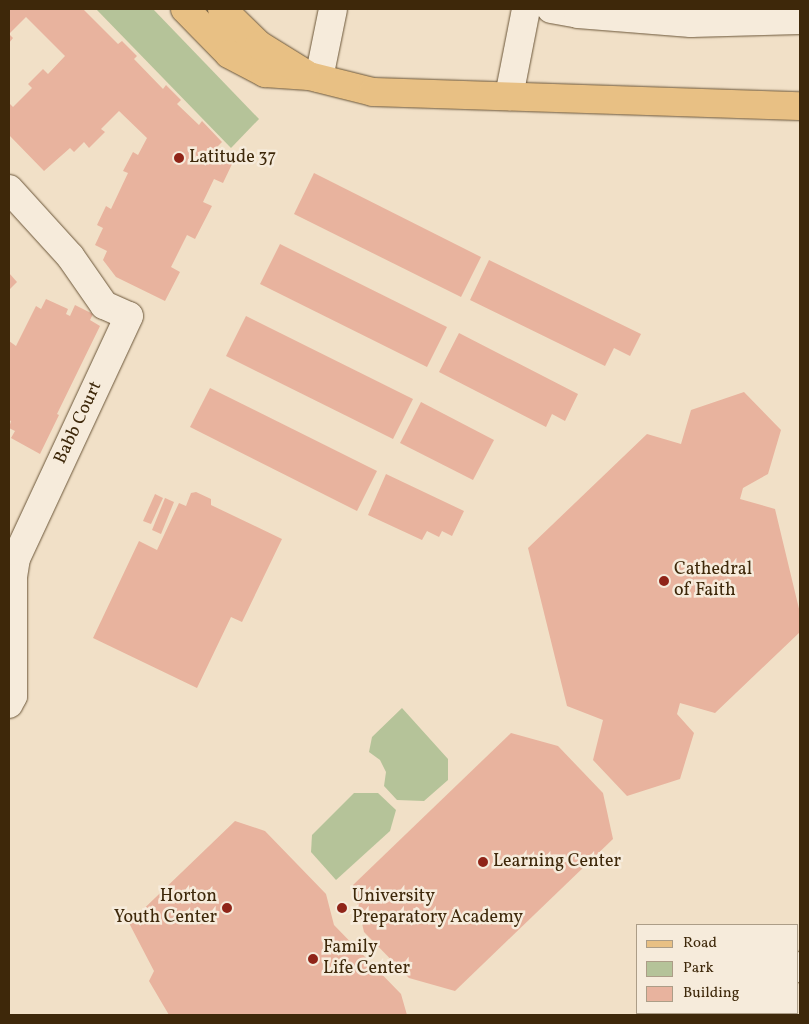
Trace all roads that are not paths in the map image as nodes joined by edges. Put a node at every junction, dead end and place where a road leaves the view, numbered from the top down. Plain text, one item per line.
1 (185, 9) edge
2 (222, 9) edge
3 (333, 9) edge
4 (526, 9) edge
5 (551, 9) edge
6 (800, 20) edge
7 (314, 78) junction
8 (509, 96) junction
9 (800, 106) edge
10 (9, 189) edge
11 (9, 704) edge

1 - 7 main road
2 - 7 main road
3 - 7 street
4 - 8 street
5 - 6 street
7 - 8 main road
8 - 9 main road
10 - 11 street, Babb Court

